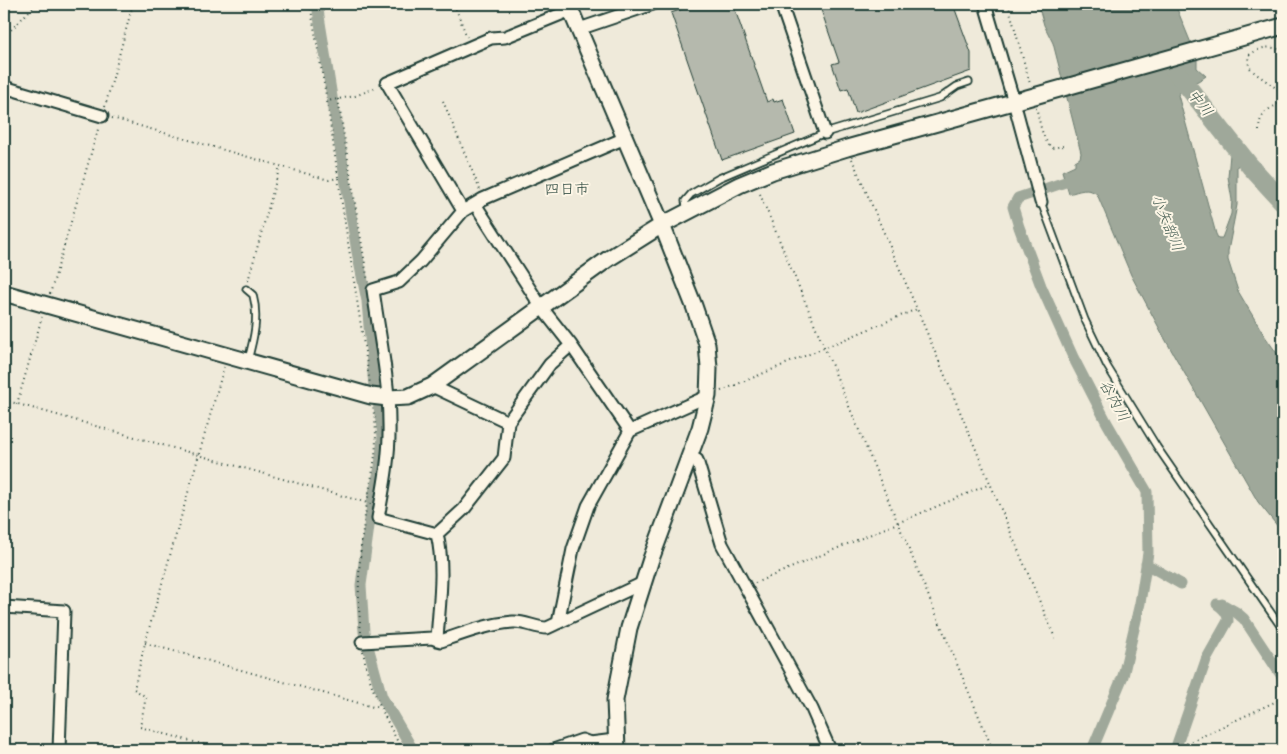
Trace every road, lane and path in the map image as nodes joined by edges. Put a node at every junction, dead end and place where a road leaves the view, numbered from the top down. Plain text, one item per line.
1 (36, 4) edge
2 (133, 4) edge
3 (310, 4) edge
4 (454, 4) edge
5 (653, 4) edge
6 (781, 4) edge
7 (985, 4) edge
8 (1008, 4) edge
9 (569, 7) edge
10 (1283, 26) edge
11 (579, 29) junction
12 (4, 37) edge
13 (471, 46) junction
14 (1283, 51) edge
15 (970, 82) dead end
16 (387, 83) junction
17 (4, 87) edge
18 (1031, 89) dead end
19 (1283, 93) edge
20 (338, 99) junction
21 (327, 101) junction
22 (443, 101) dead end
23 (1017, 101) junction
24 (1283, 102) edge
25 (1036, 108) dead end
26 (102, 116) junction
27 (1259, 131) dead end
28 (825, 133) junction
29 (625, 138) junction
30 (1062, 146) dead end
31 (847, 148) junction
32 (280, 166) junction
33 (338, 178) junction
34 (760, 194) dead end
35 (479, 202) junction
36 (1041, 202) joint
37 (463, 212) junction
38 (688, 212) junction
39 (662, 224) junction
40 (246, 290) joint
41 (373, 290) junction
42 (4, 293) edge
43 (46, 304) junction
44 (542, 308) junction
45 (917, 309) junction
46 (571, 345) junction
47 (823, 348) junction
48 (227, 355) junction
49 (248, 361) junction
50 (432, 386) junction
51 (708, 396) junction
52 (379, 397) junction
53 (4, 400) edge
54 (18, 404) junction
55 (508, 422) junction
56 (630, 430) junction
57 (198, 456) junction
58 (690, 456) junction
59 (990, 483) junction
60 (367, 503) junction
61 (380, 507) junction
62 (898, 522) junction
63 (437, 534) junction
64 (643, 582) junction
65 (746, 587) junction
66 (4, 607) edge
67 (558, 623) junction
68 (1283, 630) edge
69 (1055, 638) dead end
70 (437, 640) junction
71 (362, 642) junction
72 (145, 643) junction
73 (1283, 698) edge
74 (378, 706) junction
75 (616, 745) edge
76 (58, 750) edge
77 (223, 750) edge
78 (402, 750) edge
79 (553, 750) edge
80 (830, 750) edge
81 (993, 750) edge
82 (1173, 750) edge

1 - 12 path
2 - 26 path
3 - 21 path
4 - 13 path
5 - 11 street
6 - 28 street
7 - 23 street
8 - 18 path
9 - 11 street
9 - 13 street
10 - 23 street, bridge
11 - 29 street
13 - 16 street
14 - 19 path
15 - 28 lane
16 - 20 path
16 - 37 street
17 - 26 street
20 - 21 path
20 - 41 path
21 - 33 path
22 - 35 path
23 - 31 street
23 - 36 street
24 - 27 path
25 - 30 path
26 - 32 path
26 - 43 path
28 - 38 lane
29 - 35 street
29 - 39 street
31 - 38 street
31 - 45 path
32 - 33 path
32 - 40 path
33 - 52 path
34 - 47 path
35 - 37 street
35 - 44 street
36 - 68 lane
37 - 41 street
38 - 39 street
39 - 44 street
39 - 51 street
40 - 49 lane
41 - 52 street
42 - 43 street
43 - 48 street
43 - 54 path
44 - 46 street
44 - 50 street
45 - 47 path
45 - 59 path
46 - 55 street
46 - 56 street
47 - 51 path
47 - 62 path
48 - 49 street
48 - 57 path
49 - 52 street
50 - 52 street
50 - 55 street
51 - 56 street
51 - 58 street
52 - 60 path
52 - 61 street
53 - 54 path
54 - 57 path
55 - 63 street
56 - 67 street
57 - 60 path
57 - 72 path
58 - 64 street
58 - 65 street
59 - 62 path
59 - 69 path
60 - 61 path
60 - 71 path
61 - 63 street
62 - 65 path
62 - 81 path
63 - 70 street
64 - 67 street
64 - 75 street
65 - 80 street
66 - 76 street
67 - 70 street
70 - 71 street
71 - 74 path
72 - 74 path
72 - 77 path
73 - 82 path
74 - 78 path
75 - 79 street

